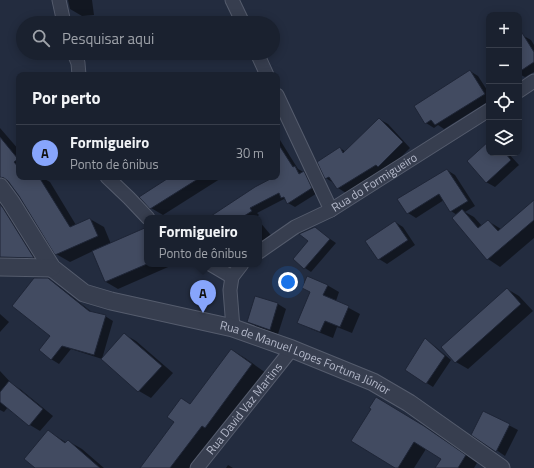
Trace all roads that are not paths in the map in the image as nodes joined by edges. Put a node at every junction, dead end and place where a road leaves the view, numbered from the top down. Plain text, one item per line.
1 (60, 0) edge
2 (232, 0) edge
3 (63, 16) edge
4 (240, 16) edge
5 (77, 60) edge
6 (260, 60) edge
7 (79, 72) edge
8 (266, 72) edge
9 (534, 82) edge
10 (522, 89) edge
11 (280, 101) edge
12 (486, 112) edge
13 (110, 180) edge
14 (0, 187) edge
15 (332, 210) junction
16 (145, 215) edge
17 (262, 250) edge
18 (0, 267) edge
19 (215, 267) edge
20 (240, 267) edge
21 (52, 268) junction
22 (232, 277) junction
23 (233, 328) junction
24 (292, 349) junction
25 (197, 468) edge
26 (501, 468) edge

1 - 3 street
2 - 4 street
5 - 7 street
6 - 8 street
9 - 10 street
11 - 15 street
12 - 15 street, Rua do Formigueiro
13 - 16 street
14 - 21 street, Rua de Manuel Lopes Fortuna Júnior
15 - 17 street, Rua do Formigueiro
18 - 21 street
19 - 22 street
20 - 22 street
21 - 23 street, Rua de Manuel Lopes Fortuna Júnior
22 - 23 street
23 - 24 street, Rua de Manuel Lopes Fortuna Júnior
24 - 25 street, Rua David Vaz Martins
24 - 26 street, Rua de Manuel Lopes Fortuna Júnior

